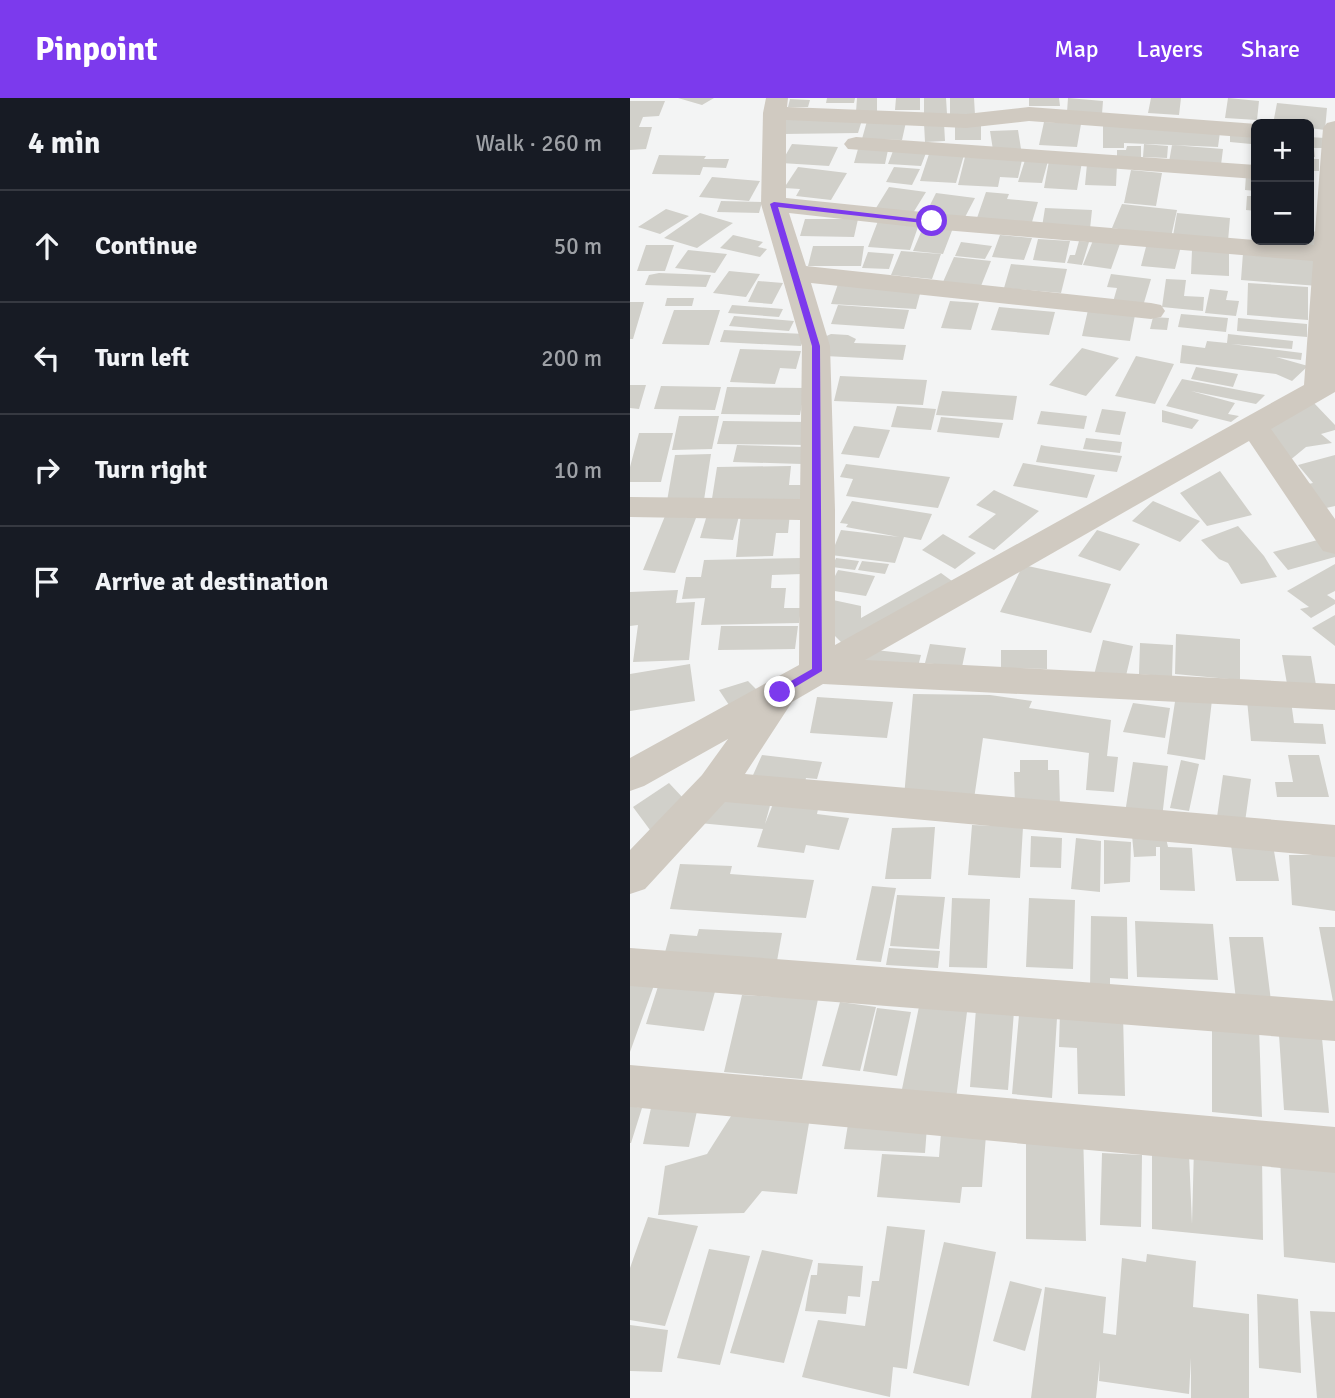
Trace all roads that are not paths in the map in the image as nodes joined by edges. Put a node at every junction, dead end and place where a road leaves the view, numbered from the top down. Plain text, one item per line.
1 (775, 106) edge
2 (1335, 128) edge
3 (1251, 131) edge
4 (1314, 135) edge
5 (1335, 137) edge
6 (856, 144) dead end
7 (1251, 172) edge
8 (1320, 177) edge
9 (774, 204) junction
10 (1327, 254) junction
11 (795, 273) junction
12 (1151, 311) dead end
13 (1326, 385) edge
14 (1254, 426) junction
15 (630, 507) edge
16 (819, 510) junction
17 (1335, 543) edge
18 (817, 671) junction
19 (780, 692) junction
20 (1335, 697) edge
21 (630, 776) edge
22 (716, 786) junction
23 (1335, 841) edge
24 (630, 877) edge
25 (630, 967) edge
26 (1335, 1021) edge
27 (630, 1086) edge
28 (1335, 1150) edge

1 - 3 street
1 - 9 street
2 - 5 street
4 - 5 street
5 - 8 street
6 - 7 street
8 - 10 street
9 - 10 street
9 - 11 street
10 - 13 street
11 - 12 street
11 - 16 street
13 - 14 street
14 - 17 street
14 - 18 street
15 - 16 street
16 - 18 street
18 - 19 street
18 - 20 street
19 - 21 street
19 - 22 street
22 - 23 street
22 - 24 street
25 - 26 street
27 - 28 street

